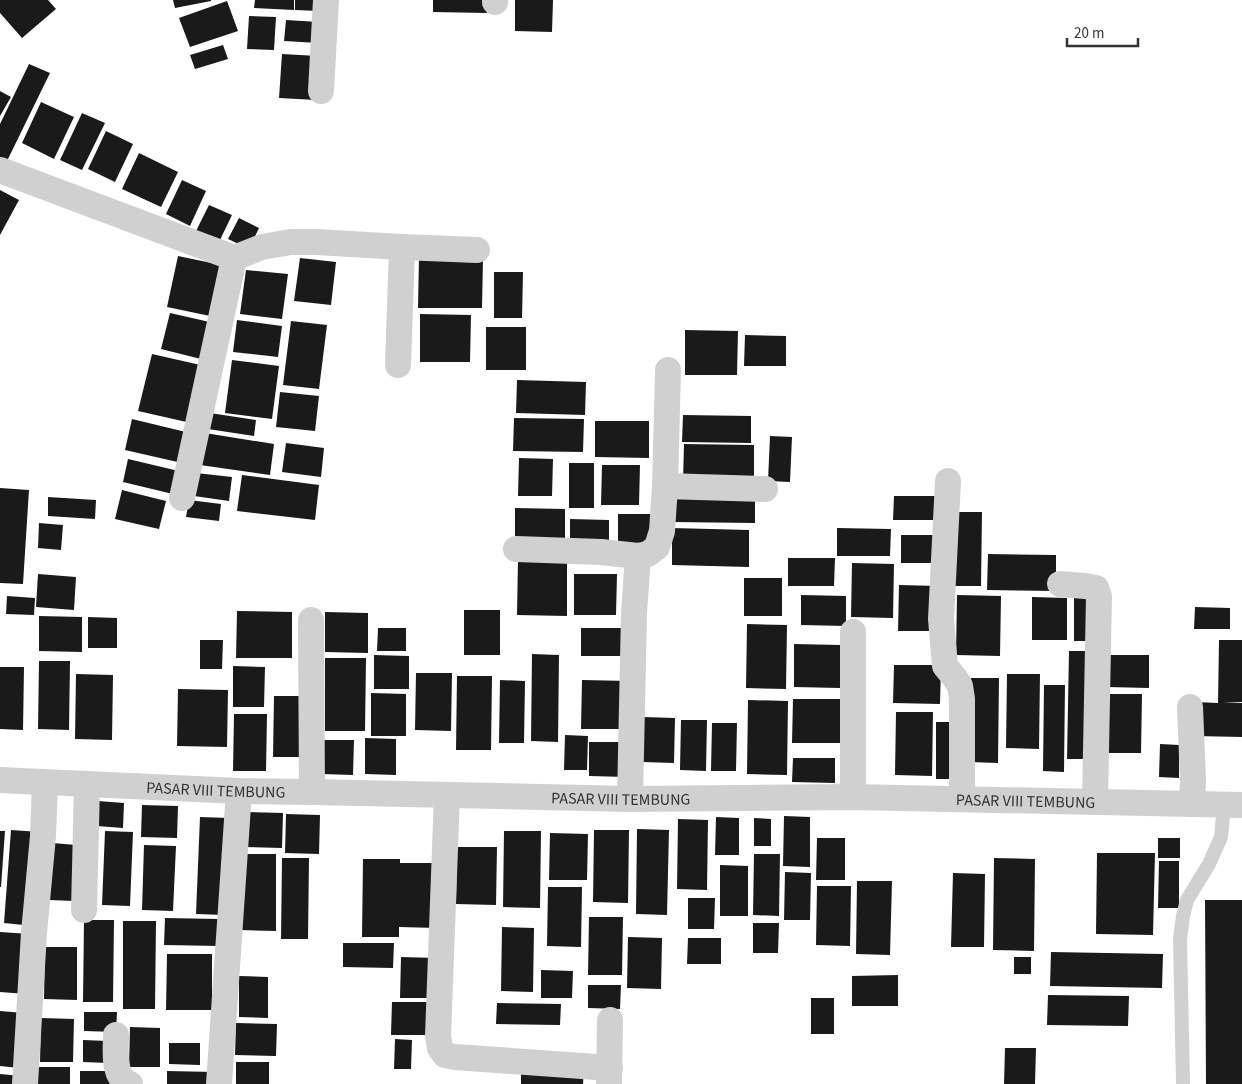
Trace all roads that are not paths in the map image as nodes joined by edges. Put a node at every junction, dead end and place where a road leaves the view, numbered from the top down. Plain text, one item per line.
1 (326, 0) edge
2 (321, 91) dead end
3 (0, 170) edge
4 (402, 247) junction
5 (477, 250) dead end
6 (234, 258) junction
7 (398, 365) dead end
8 (668, 370) dead end
9 (948, 481) dead end
10 (665, 486) junction
11 (764, 489) dead end
12 (182, 498) dead end
13 (516, 549) dead end
14 (638, 556) junction
15 (1060, 584) dead end
16 (311, 620) dead end
17 (853, 632) dead end
18 (1190, 707) dead end
19 (0, 780) edge
20 (45, 783) junction
21 (87, 785) junction
22 (239, 792) junction
23 (312, 792) junction
24 (447, 795) junction
25 (853, 797) junction
26 (630, 799) junction
27 (962, 799) junction
28 (1095, 802) junction
29 (1192, 804) junction
30 (1233, 805) edge
31 (84, 910) dead end
32 (610, 1020) dead end
33 (116, 1035) dead end
34 (610, 1076) edge
35 (25, 1084) edge
36 (130, 1084) edge
37 (219, 1084) edge
38 (1183, 1084) edge

1 - 2 street
3 - 6 street
4 - 5 street
4 - 6 street
4 - 7 street
6 - 12 street
8 - 10 street
9 - 27 street
10 - 11 street
10 - 14 street
13 - 14 street
14 - 26 street
15 - 28 street
16 - 23 street
17 - 25 street
18 - 29 street
19 - 20 street, PASAR VIII TEMBUNG
20 - 21 street, PASAR VIII TEMBUNG
20 - 35 street
21 - 22 street, PASAR VIII TEMBUNG
21 - 31 street
22 - 23 street, PASAR VIII TEMBUNG
22 - 37 street
23 - 24 street, PASAR VIII TEMBUNG
24 - 26 street, PASAR VIII TEMBUNG
24 - 34 street
25 - 26 street, PASAR VIII TEMBUNG
25 - 27 street, PASAR VIII TEMBUNG
27 - 28 street, PASAR VIII TEMBUNG
28 - 29 street, PASAR VIII TEMBUNG
29 - 30 street, PASAR VIII TEMBUNG
30 - 38 lane
32 - 34 street
33 - 36 street

